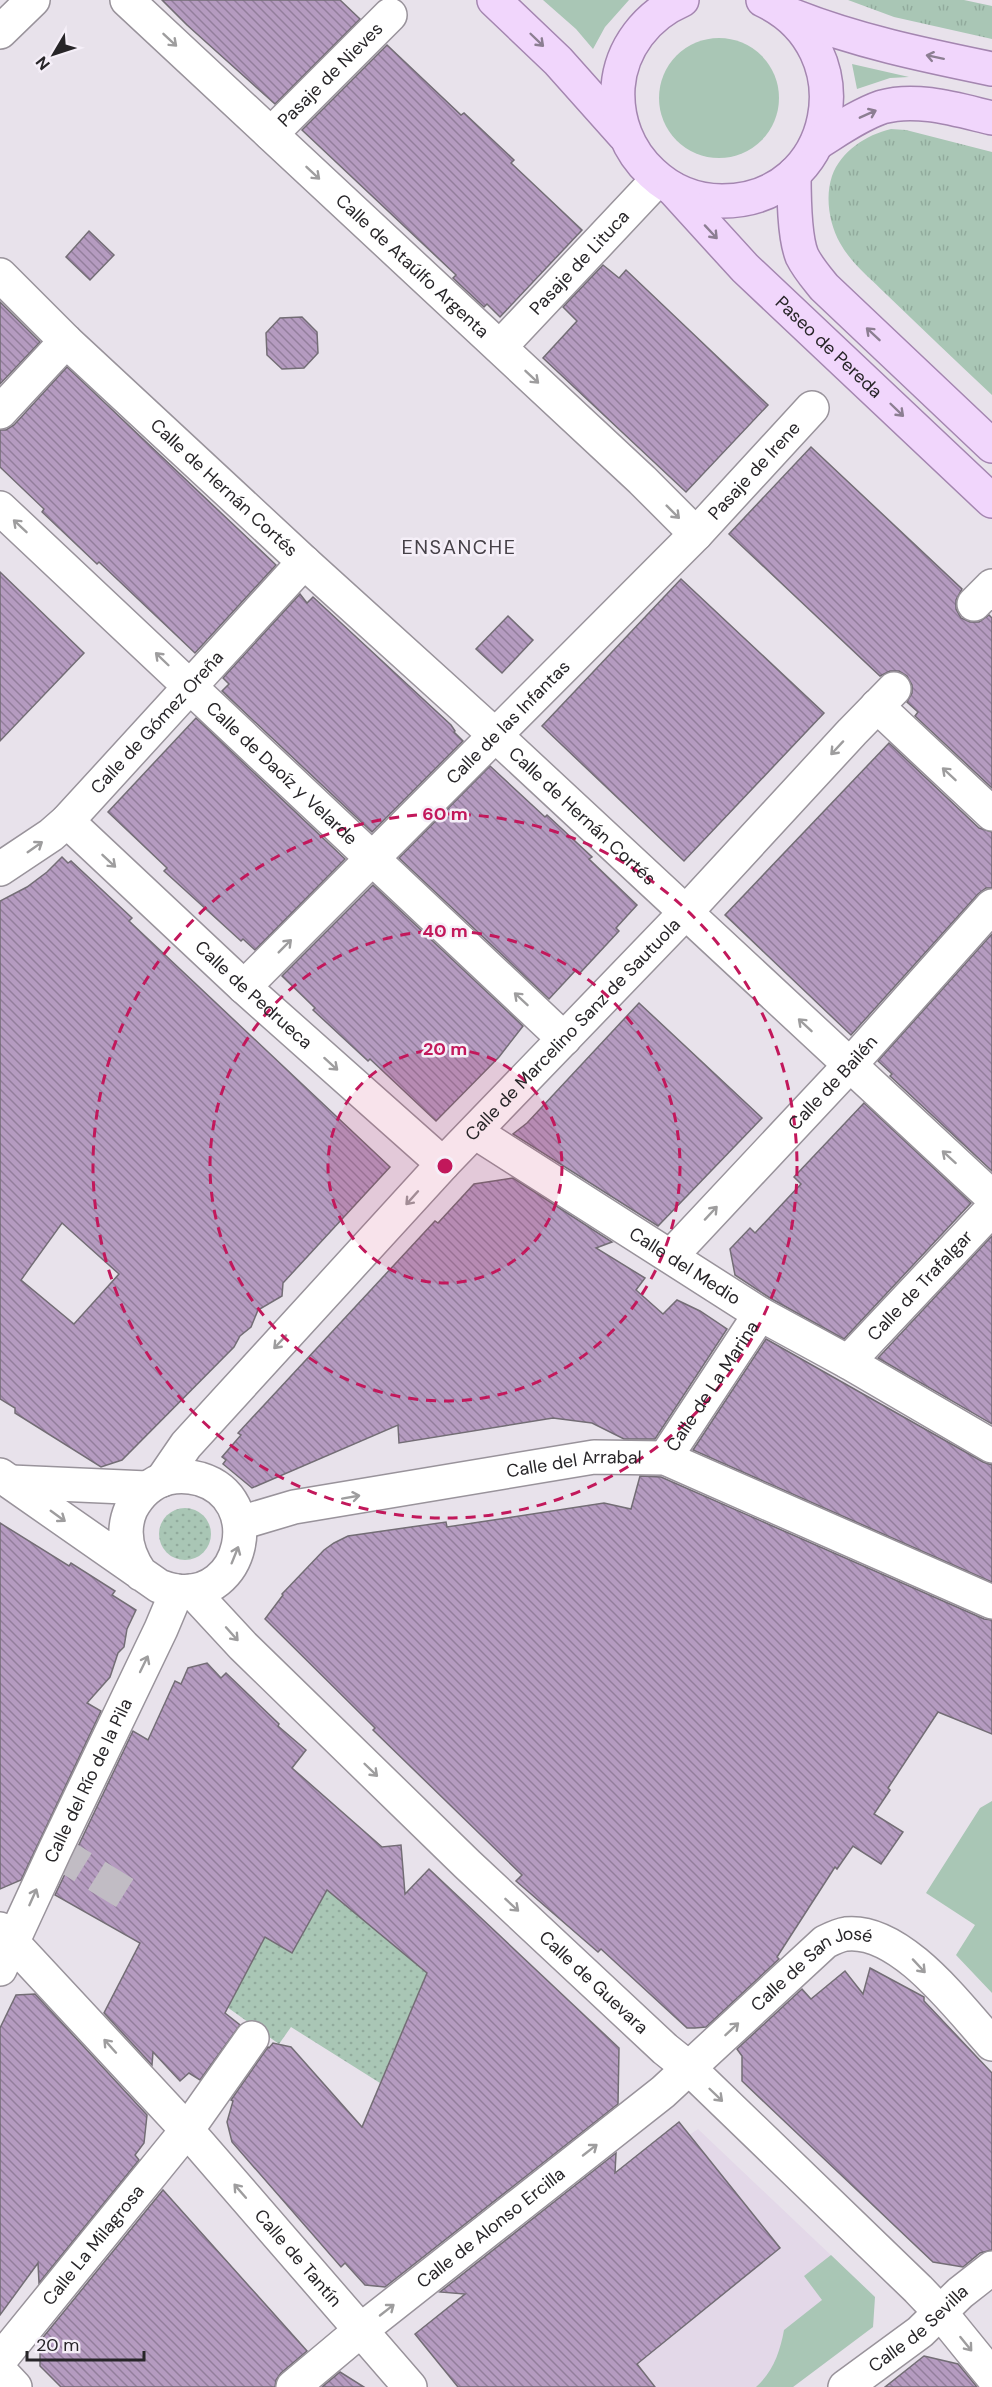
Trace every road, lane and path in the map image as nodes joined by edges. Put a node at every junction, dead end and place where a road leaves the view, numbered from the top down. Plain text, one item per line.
1 (33, 0) edge
2 (127, 0) edge
3 (494, 0) edge
4 (682, 0) edge
5 (774, 6) edge
6 (390, 15) dead end
7 (0, 32) edge
8 (992, 69) edge
9 (992, 118) edge
10 (271, 134) junction
11 (626, 136) junction
12 (817, 143) junction
13 (794, 174) junction
14 (665, 184) junction
15 (0, 275) edge
16 (66, 341) junction
17 (500, 347) junction
18 (812, 408) dead end
19 (0, 412) edge
20 (992, 446) edge
21 (992, 501) edge
22 (0, 507) edge
23 (696, 534) junction
24 (304, 562) junction
25 (190, 687) junction
26 (495, 735) junction
27 (992, 814) edge
28 (67, 821) junction
29 (372, 858) junction
30 (0, 869) edge
31 (992, 906) edge
32 (685, 914) junction
33 (244, 987) junction
34 (564, 1039) junction
35 (849, 1066) junction
36 (475, 1132) junction
37 (443, 1164) junction
38 (992, 1197) edge
39 (992, 1209) edge
40 (671, 1256) junction
41 (759, 1314) junction
42 (848, 1362) junction
43 (992, 1446) edge
44 (665, 1458) junction
45 (5, 1479) edge
46 (155, 1484) junction
47 (240, 1523) junction
48 (141, 1574) junction
49 (185, 1591) junction
50 (992, 1602) edge
51 (4, 1947) edge
52 (252, 2038) dead end
53 (992, 2044) edge
54 (690, 2069) junction
55 (187, 2130) junction
56 (992, 2268) edge
57 (940, 2312) junction
58 (361, 2330) junction
59 (0, 2360) edge
60 (0, 2371) edge
61 (992, 2376) edge
62 (15, 2387) edge
63 (293, 2387) edge
64 (410, 2387) edge
65 (845, 2387) edge

1 - 7 street
2 -> 10 street, Calle de Ataúlfo Argenta
3 -> 11 main road
4 - 11 main road
8 -> 5 main road
5 - 12 main road
6 - 10 street, Pasaje de Nieves
12 -> 9 main road
10 -> 17 street, Calle de Ataúlfo Argenta
11 - 14 main road, Paseo de Pereda
12 - 13 main road
13 - 14 main road
20 -> 13 main road
14 - 17 street, Pasaje de Lituca
14 -> 21 main road, Paseo de Pereda
15 - 16 street, Calle de Hernán Cortés
16 - 19 street
16 - 24 street, Calle de Hernán Cortés
17 -> 23 street, Calle de Ataúlfo Argenta
18 - 23 street, Pasaje de Irene
25 -> 22 street, Calle de Daoíz y Velarde
23 - 26 street, Calle de las Infantas
24 - 25 street, Calle de Gómez Oreña
24 - 26 street, Calle de Hernán Cortés
25 - 28 street, Calle de Gómez Oreña
25 - 29 street, Calle de Daoíz y Velarde
26 - 29 street, Calle de las Infantas
26 - 32 street, Calle de Hernán Cortés
27 -> 32 street, Calle de Marcelino Sanz de Sautuola
30 -> 28 street, Calle de Gómez Oreña
28 -> 33 street, Calle de Pedrueca
33 -> 29 street, Calle de las Infantas
34 -> 29 street, Calle de Daoíz y Velarde
31 - 35 street, Calle de Bailén
32 - 34 street, Calle de Marcelino Sanz de Sautuola
35 -> 32 street, Calle de Hernán Cortés
33 -> 37 street, Calle de Pedrueca
34 - 36 street, Calle de Marcelino Sanz de Sautuola
38 -> 35 street, Calle de Hernán Cortés
40 -> 35 street, Calle de Bailén
36 - 37 street, Calle de Marcelino Sanz de Sautuola
36 - 40 street, Calle del Medio
37 -> 46 street, Calle de Marcelino Sanz de Sautuola
39 - 42 street, Calle de Trafalgar
40 - 41 street, Calle del Medio
41 - 42 street, Calle del Medio
41 - 44 street, Calle de La Marina
42 - 43 street, Calle del Medio
47 -> 44 street, Calle del Arrabal
44 - 50 street, Calle del Arrabal
45 - 46 street
45 -> 48 street
46 - 47 street
46 - 48 street
49 -> 47 street
48 - 49 street
51 -> 49 street, Calle del Río de la Pila
49 -> 54 street, Calle de Guevara
55 -> 51 street, Calle de Tantín
52 - 55 street
54 -> 53 street, Calle de San José
54 -> 57 street, Calle de Guevara
58 -> 54 street, Calle de Alonso Ercilla
58 -> 55 street, Calle de Tantín
55 - 59 street, Calle La Milagrosa
56 - 57 street, Calle de Sevilla
57 -> 61 street, Calle de Guevara
57 - 65 street, Calle de Sevilla
58 - 63 street, Calle de Alonso Ercilla
58 - 64 street, Calle de Tantín
60 - 62 street

